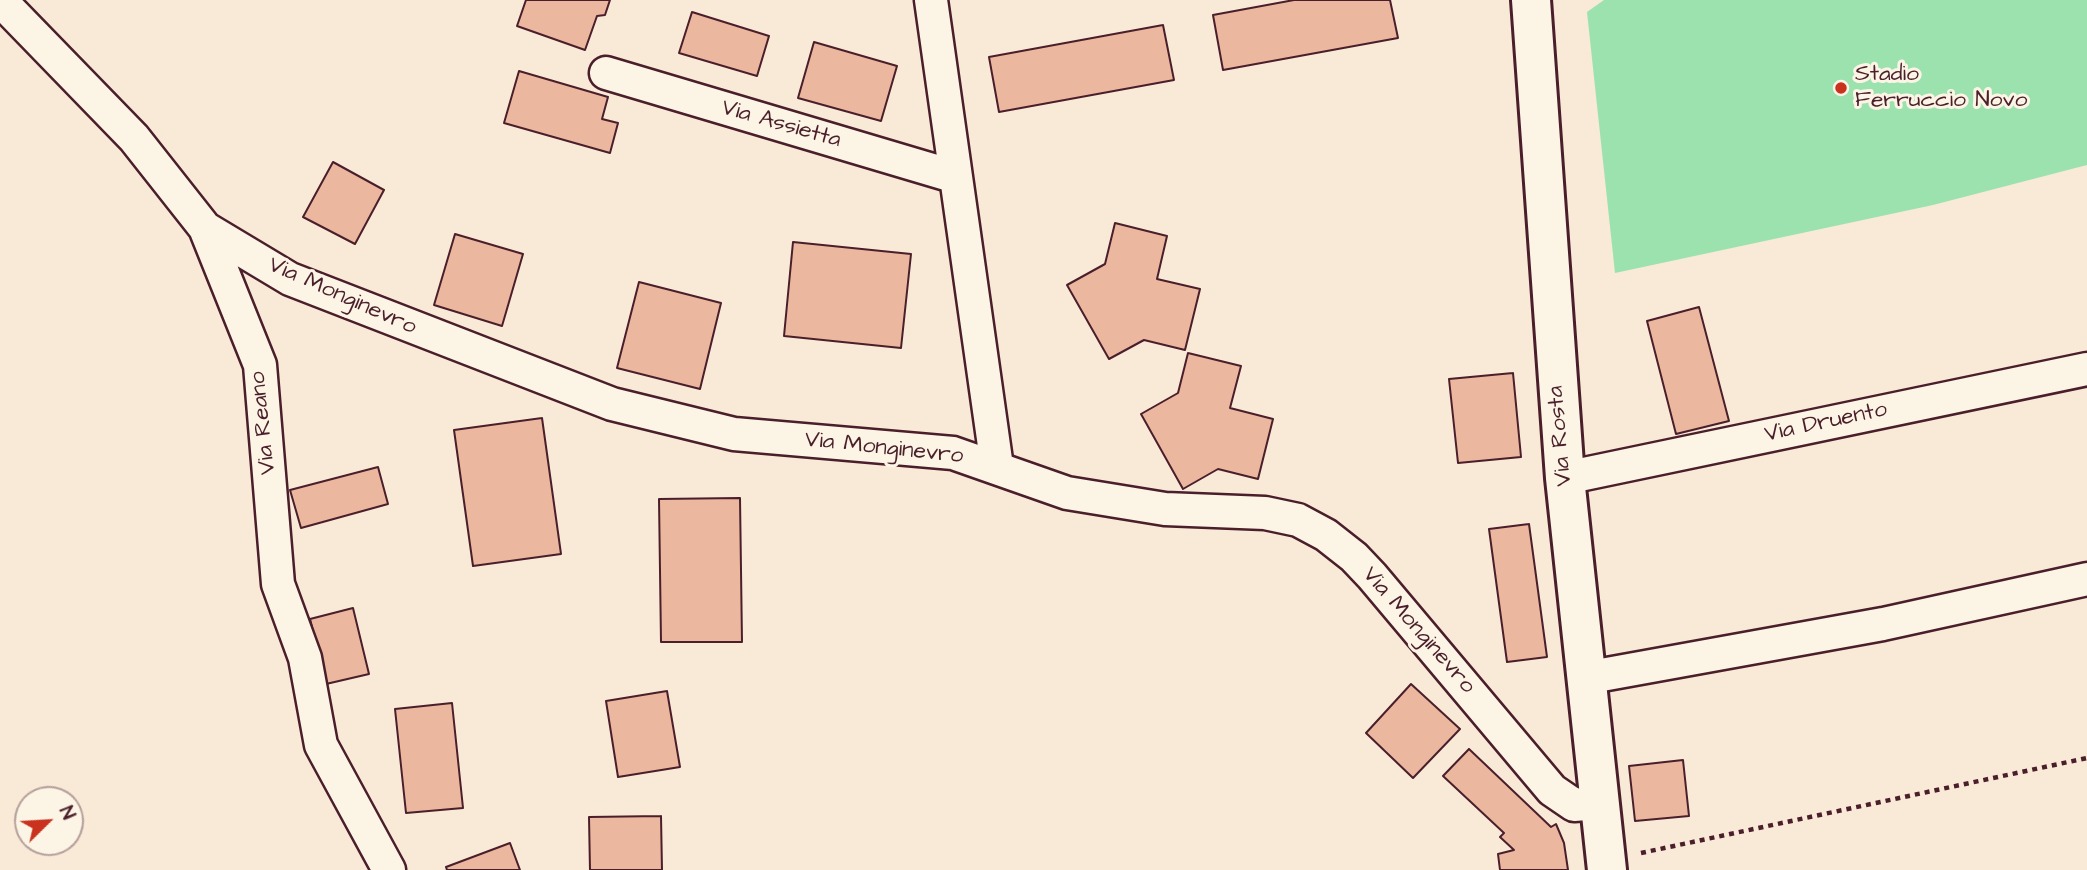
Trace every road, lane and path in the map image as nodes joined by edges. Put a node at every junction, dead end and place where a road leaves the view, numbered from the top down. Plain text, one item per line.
1 (0, 0) edge
2 (1531, 0) edge
3 (934, 1) edge
4 (606, 73) dead end
5 (956, 177) junction
6 (205, 228) junction
7 (2087, 369) edge
8 (997, 467) junction
9 (1565, 478) junction
10 (2087, 579) edge
11 (1585, 678) junction
12 (2087, 758) edge
13 (1598, 803) junction
14 (1606, 865) edge
15 (389, 870) edge

1 - 6 street, Via Reano
2 - 9 street, Via Rosta
3 - 5 street
4 - 5 street, Via Assietta
5 - 8 street
6 - 8 street, Via Monginevro
6 - 15 street, Via Reano
7 - 9 street, Via Druento
8 - 13 street, Via Monginevro
9 - 11 street, Via Rosta
10 - 11 street
11 - 13 street, Via Rosta
12 - 14 path
13 - 14 street, Via Rosta

